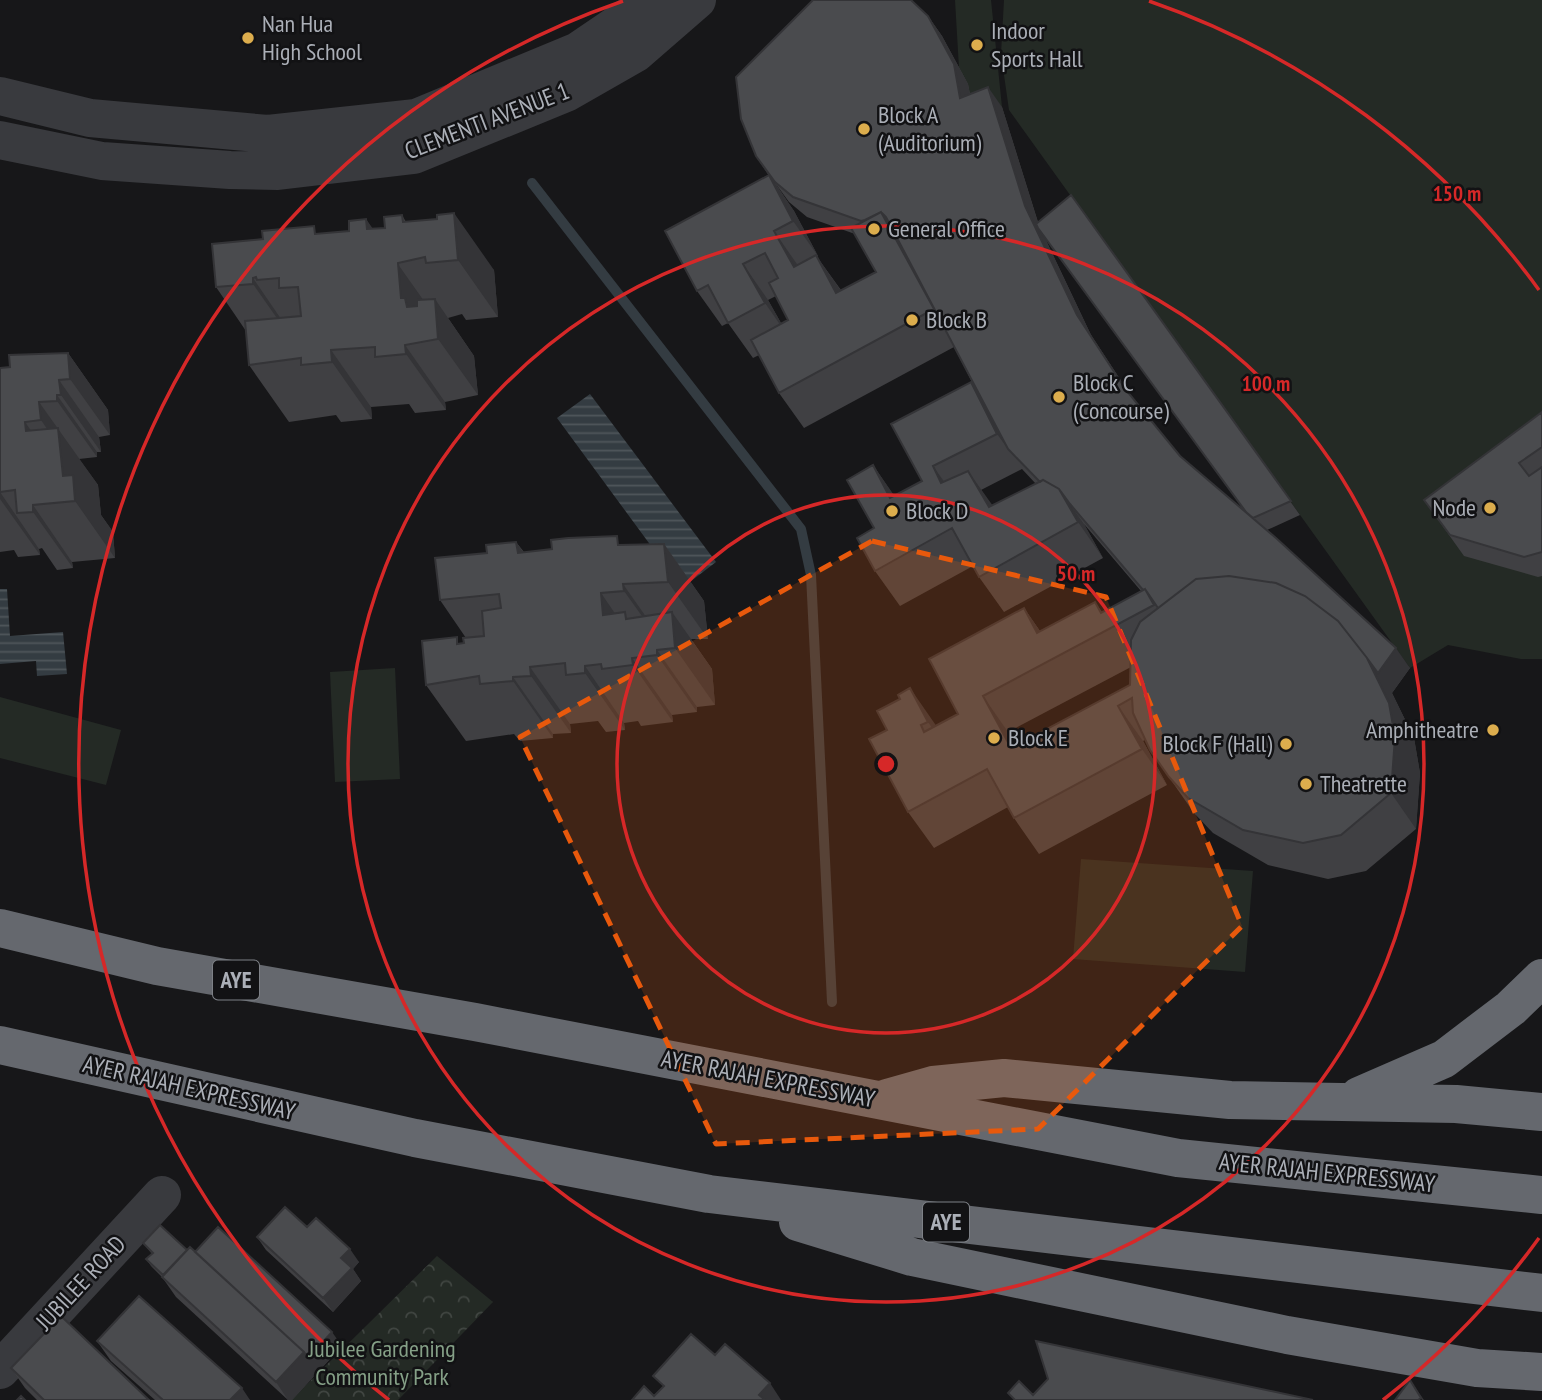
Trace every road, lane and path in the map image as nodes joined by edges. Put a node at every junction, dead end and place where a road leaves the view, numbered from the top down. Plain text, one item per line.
1 (653, 0) edge
2 (697, 0) edge
3 (0, 96) edge
4 (180, 127) junction
5 (0, 140) edge
6 (173, 165) junction
7 (0, 928) edge
8 (1542, 978) edge
9 (0, 1045) edge
10 (878, 1100) junction
11 (1347, 1101) junction
12 (1542, 1112) edge
13 (709, 1194) junction
14 (162, 1195) dead end
15 (1542, 1195) edge
16 (1542, 1293) edge
17 (1477, 1368) junction
18 (0, 1370) edge
19 (1542, 1372) edge
20 (1523, 1400) edge

1 - 4 street, CLEMENTI AVENUE 1
2 - 6 street, CLEMENTI AVENUE 1
3 - 4 street, CLEMENTI AVENUE 1
4 - 6 street
5 - 6 street, CLEMENTI AVENUE 1
7 - 10 highway, AYER RAJAH EXPRESSWAY / AYE
8 - 11 highway
9 - 13 highway, AYER RAJAH EXPRESSWAY / AYE
10 - 11 highway
10 - 15 highway, AYER RAJAH EXPRESSWAY / AYE
11 - 12 highway
13 - 16 highway, AYER RAJAH EXPRESSWAY / AYE
13 - 17 highway
14 - 18 street, JUBILEE ROAD
17 - 19 highway
17 - 20 highway

